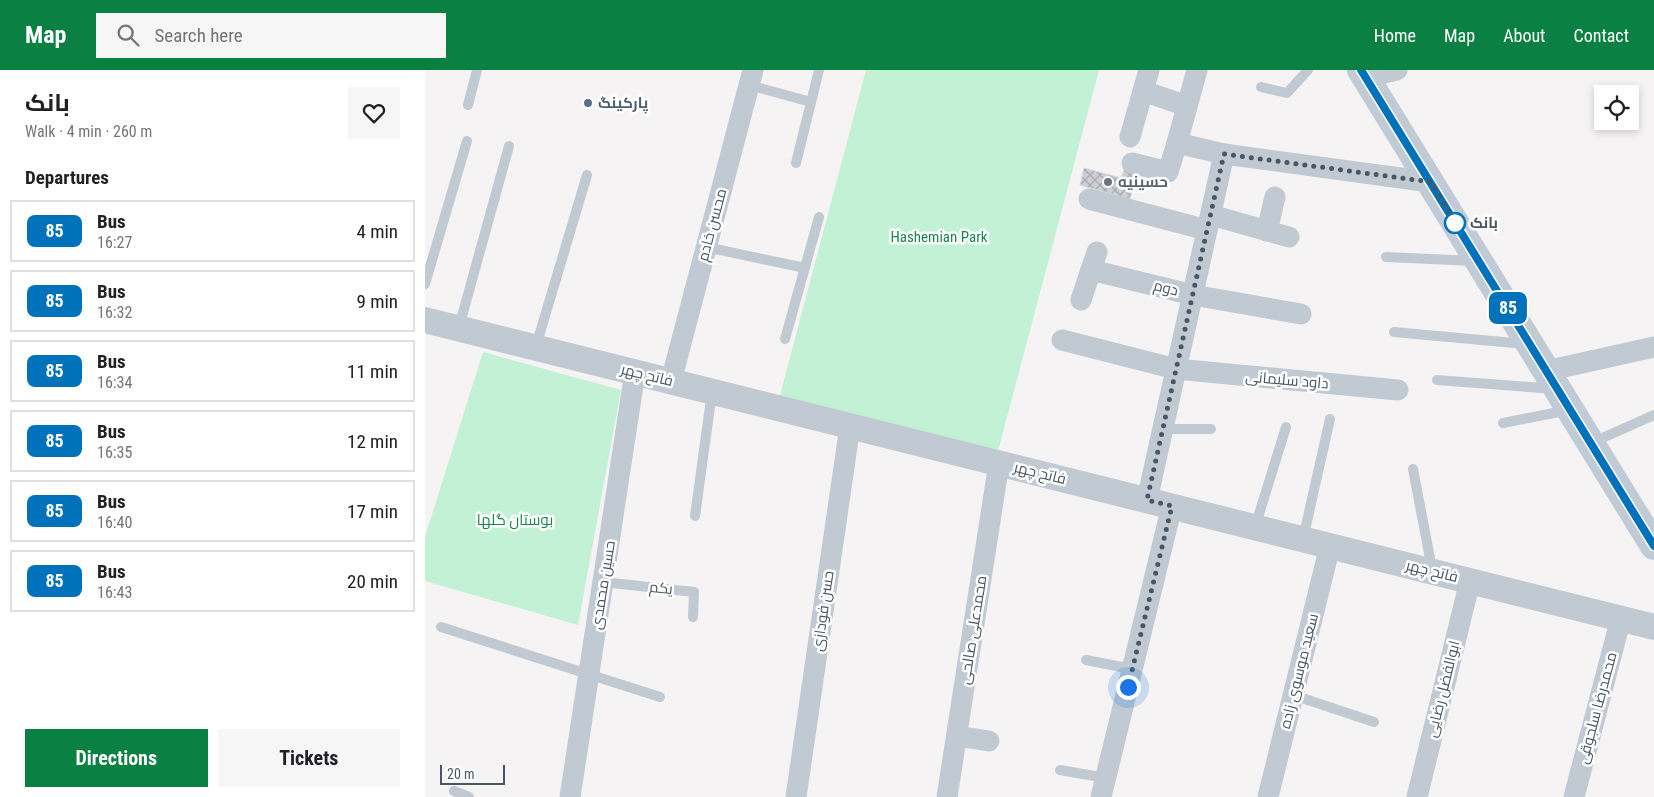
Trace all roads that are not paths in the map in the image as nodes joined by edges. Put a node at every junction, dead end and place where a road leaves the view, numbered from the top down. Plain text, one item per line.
1 (477, 70) edge
2 (819, 70) edge
3 (1149, 70) edge
4 (1197, 70) edge
5 (1308, 70) edge
6 (1397, 70) edge
7 (1363, 73) edge
8 (751, 77) edge
9 (1261, 88) dead end
10 (1143, 92) junction
11 (811, 102) junction
12 (467, 105) dead end
13 (1187, 106) junction
14 (1130, 137) dead end
15 (467, 141) dead end
16 (1177, 143) junction
17 (509, 146) dead end
18 (1224, 154) junction
19 (796, 163) dead end
20 (1132, 163) dead end
21 (587, 175) dead end
22 (1431, 182) junction
23 (1275, 197) dead end
24 (1089, 199) dead end
25 (819, 217) dead end
26 (1209, 223) junction
27 (1267, 231) junction
28 (1289, 237) dead end
29 (706, 247) junction
30 (1386, 257) dead end
31 (1479, 261) junction
32 (805, 268) junction
33 (425, 284) edge
34 (1193, 295) junction
35 (1081, 300) dead end
36 (1301, 314) dead end
37 (425, 320) edge
38 (458, 328) junction
39 (1394, 332) dead end
40 (785, 339) dead end
41 (1062, 340) dead end
42 (1531, 345) junction
43 (536, 347) junction
44 (1654, 347) edge
45 (1176, 369) junction
46 (635, 372) junction
47 (1437, 380) dead end
48 (671, 381) junction
49 (1398, 390) dead end
50 (1558, 390) junction
51 (712, 391) junction
52 (1654, 415) edge
53 (1330, 419) dead end
54 (1503, 423) dead end
55 (850, 426) junction
56 (1286, 427) dead end
57 (1163, 429) junction
58 (1211, 429) dead end
59 (1591, 443) junction
60 (999, 463) junction
61 (1413, 469) dead end
62 (1147, 500) junction
63 (1172, 506) junction
64 (695, 516) dead end
65 (1255, 527) junction
66 (1303, 539) junction
67 (1330, 546) junction
68 (1654, 546) edge
69 (1432, 571) junction
70 (1470, 581) junction
71 (603, 582) junction
72 (693, 617) dead end
73 (1621, 618) junction
74 (441, 627) dead end
75 (1654, 627) edge
76 (1086, 660) dead end
77 (1132, 669) junction
78 (589, 674) junction
79 (1293, 695) junction
80 (660, 697) dead end
81 (1374, 722) dead end
82 (957, 736) junction
83 (989, 740) dead end
84 (1060, 770) dead end
85 (1104, 787) edge
86 (454, 791) dead end
87 (469, 797) edge
88 (570, 797) edge
89 (796, 797) edge
90 (947, 797) edge
91 (1268, 797) edge
92 (1417, 797) edge
93 (1574, 797) edge

1 - 12 lane
2 - 11 lane
3 - 10 street
4 - 13 street
5 - 9 lane
6 - 7 street
7 - 22 main road
8 - 11 lane
8 - 29 street, محسن خادم
10 - 13 street
10 - 14 street
11 - 19 lane
13 - 16 street
15 - 33 lane
16 - 18 street
16 - 20 street
17 - 38 lane
18 - 22 street
18 - 26 street
21 - 43 lane
22 - 31 main road
23 - 27 street
24 - 26 street
25 - 32 lane
26 - 27 street
26 - 34 street
27 - 28 street
29 - 32 lane
29 - 48 street, محسن خادم
30 - 31 lane
31 - 42 main road
32 - 40 lane
34 - 35 street, دوم
34 - 36 street, دوم
34 - 45 street
37 - 38 street, فاتح چهر
38 - 43 street, فاتح چهر
39 - 42 lane
41 - 45 street, داود سلیمانی
42 - 50 main road
43 - 46 street, فاتح چهر
44 - 50 street
45 - 49 street, داود سلیمانی
45 - 57 street
46 - 48 street, فاتح چهر
46 - 71 street, حسین محمدی
47 - 50 lane
48 - 51 street, فاتح چهر
50 - 54 lane
50 - 59 main road
51 - 55 street, فاتح چهر
51 - 64 lane
52 - 59 lane
53 - 66 lane
55 - 60 street, فاتح چهر
55 - 89 street, حسن فودازی
56 - 65 lane
57 - 58 lane
57 - 62 street
59 - 68 main road
60 - 62 street, فاتح چهر
60 - 82 street, محمدعلی صالحی
61 - 69 lane
62 - 63 street, فاتح چهر
63 - 65 street, فاتح چهر
63 - 77 street
65 - 66 street, فاتح چهر
66 - 67 street, فاتح چهر
67 - 69 street, فاتح چهر
67 - 79 street, سعید موسوی زاده
69 - 70 street, فاتح چهر
70 - 73 street, فاتح چهر
70 - 92 street, ابوالفضل رضایی
71 - 72 lane, یکم
71 - 78 street, حسین محمدی
73 - 75 street, فاتح چهر
73 - 93 street, محمدرضا سلجوقی
74 - 78 lane
76 - 77 lane
77 - 85 street
78 - 80 lane
78 - 88 street, حسین محمدی
79 - 81 lane
79 - 91 street, سعید موسوی زاده
82 - 83 street
82 - 90 street, محمدعلی صالحی
84 - 85 lane
86 - 87 lane

